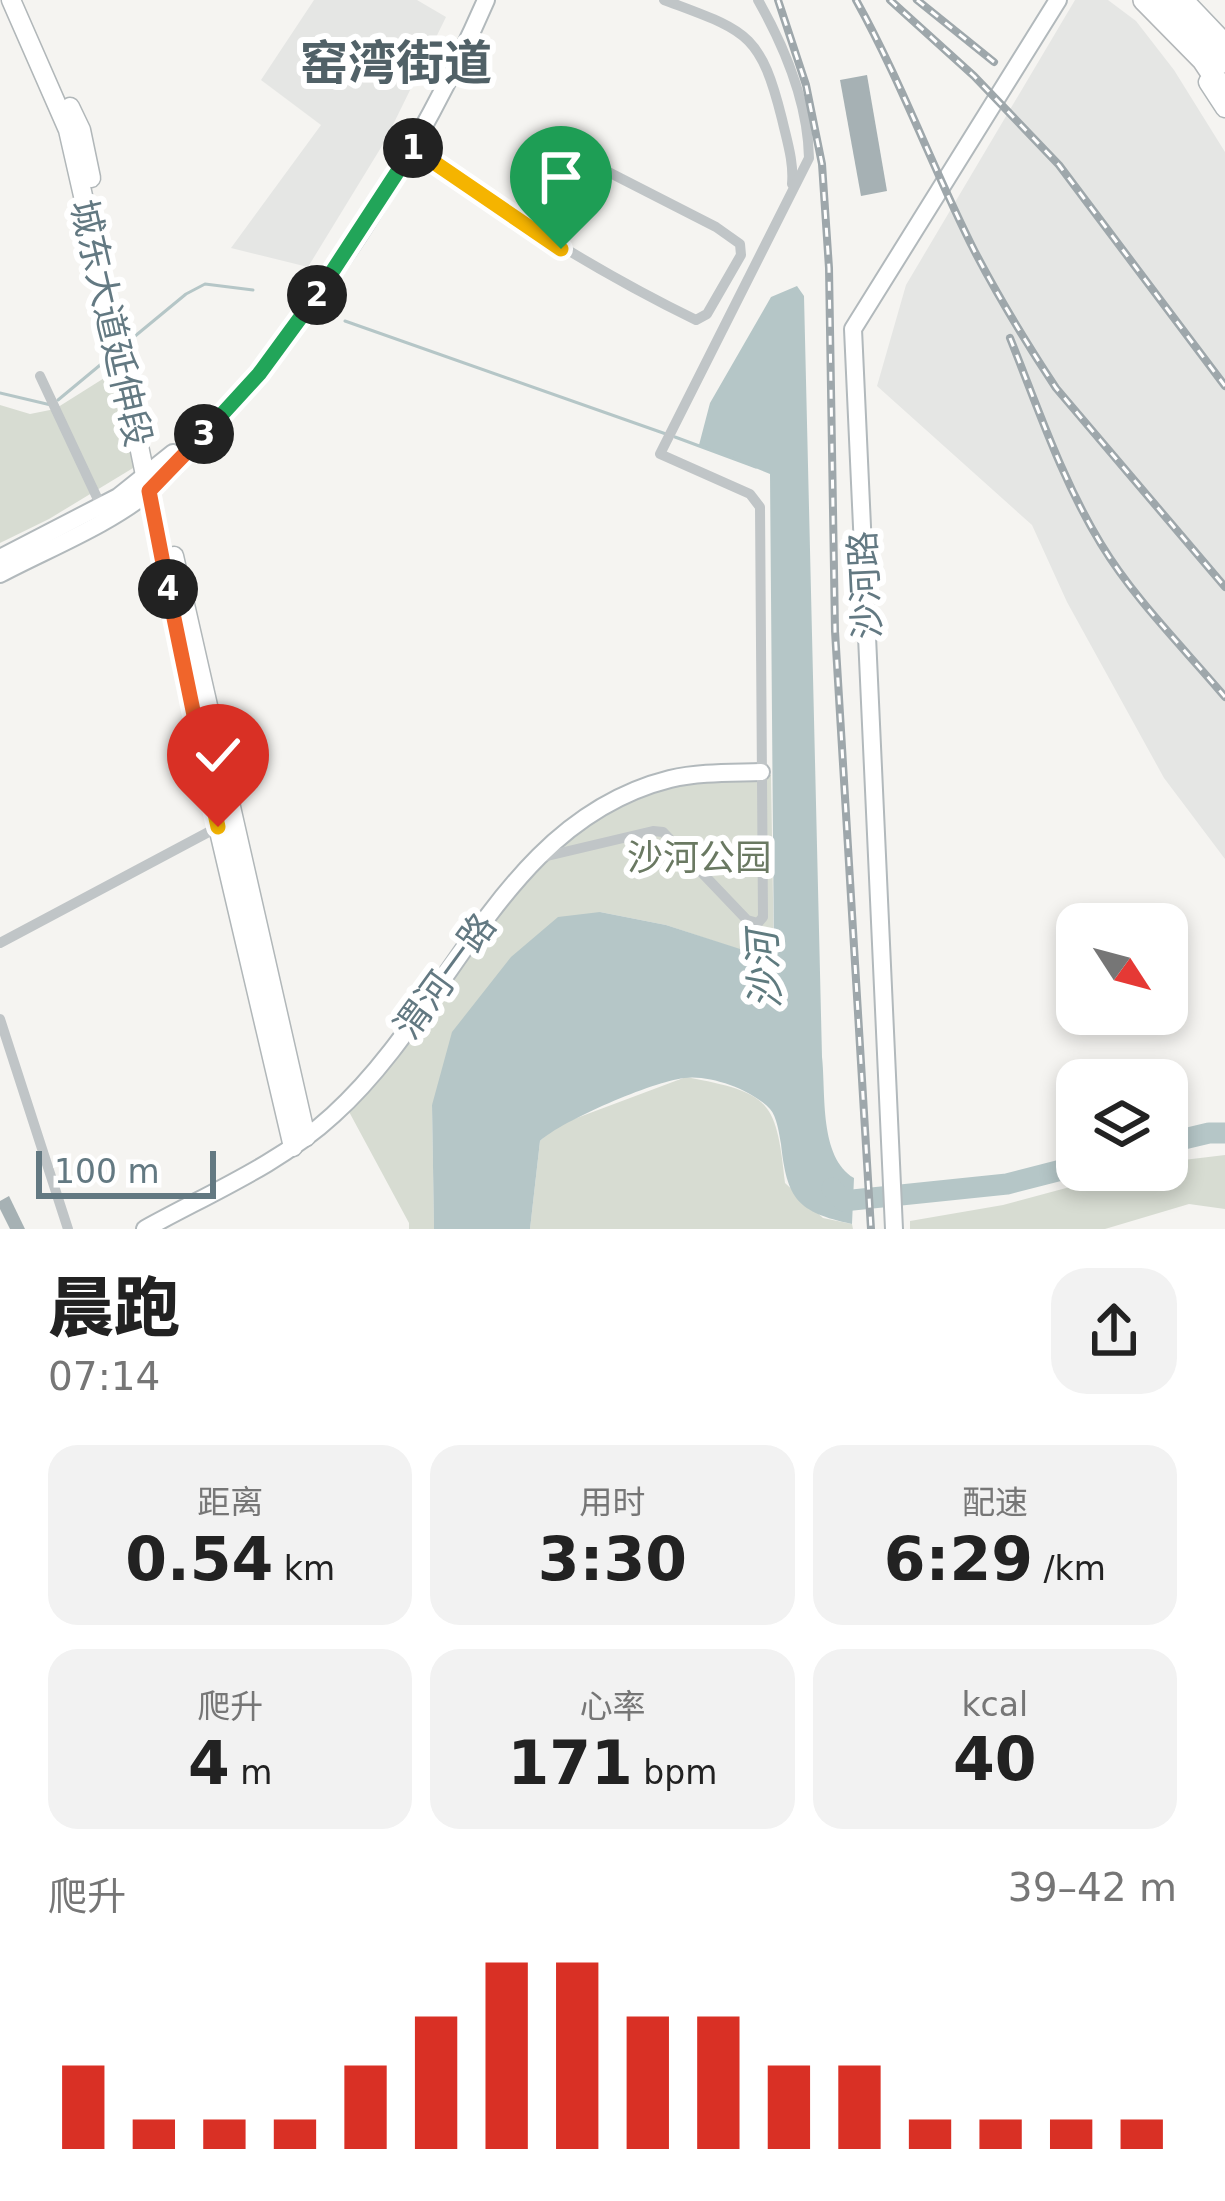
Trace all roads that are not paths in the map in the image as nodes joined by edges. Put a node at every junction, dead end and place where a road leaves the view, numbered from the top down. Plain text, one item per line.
1 (11, 0) edge
2 (21, 0) edge
3 (476, 0) edge
4 (486, 0) edge
5 (664, 0) edge
6 (758, 0) edge
7 (1058, 0) edge
8 (1131, 0) edge
9 (1144, 0) edge
10 (1167, 0) edge
11 (1184, 0) edge
12 (1225, 43) edge
13 (1225, 62) edge
14 (1225, 93) edge
15 (1225, 108) edge
16 (406, 143) junction
17 (792, 190) junction
18 (538, 235) junction
19 (40, 376) dead end
20 (152, 481) junction
21 (101, 506) junction
22 (0, 559) edge
23 (0, 574) edge
24 (761, 772) junction
25 (218, 827) junction
26 (534, 859) junction
27 (0, 943) edge
28 (0, 1019) edge
29 (300, 1142) junction
30 (68, 1229) edge
31 (146, 1229) edge
32 (894, 1229) edge

1 - 20 main road, 城东大道延伸段
2 - 20 main road, 城东大道延伸段
3 - 16 main road
4 - 16 main road
5 - 17 street
6 - 17 street
7 - 32 main road, 沙河路
8 - 15 main road
9 - 14 highway
10 - 13 highway
11 - 12 main road
16 - 18 street
16 - 20 main road
17 - 24 street
18 - 18 street
19 - 21 street
20 - 21 main road
20 - 23 main road
20 - 25 main road, 城东大道延伸段
20 - 29 main road, 城东大道延伸段
21 - 22 main road
24 - 26 main road, 渭河一路
24 - 26 street
25 - 27 street
25 - 29 main road, 城东大道延伸段
26 - 29 main road, 渭河一路
28 - 30 street
29 - 31 main road, 渭河一路

